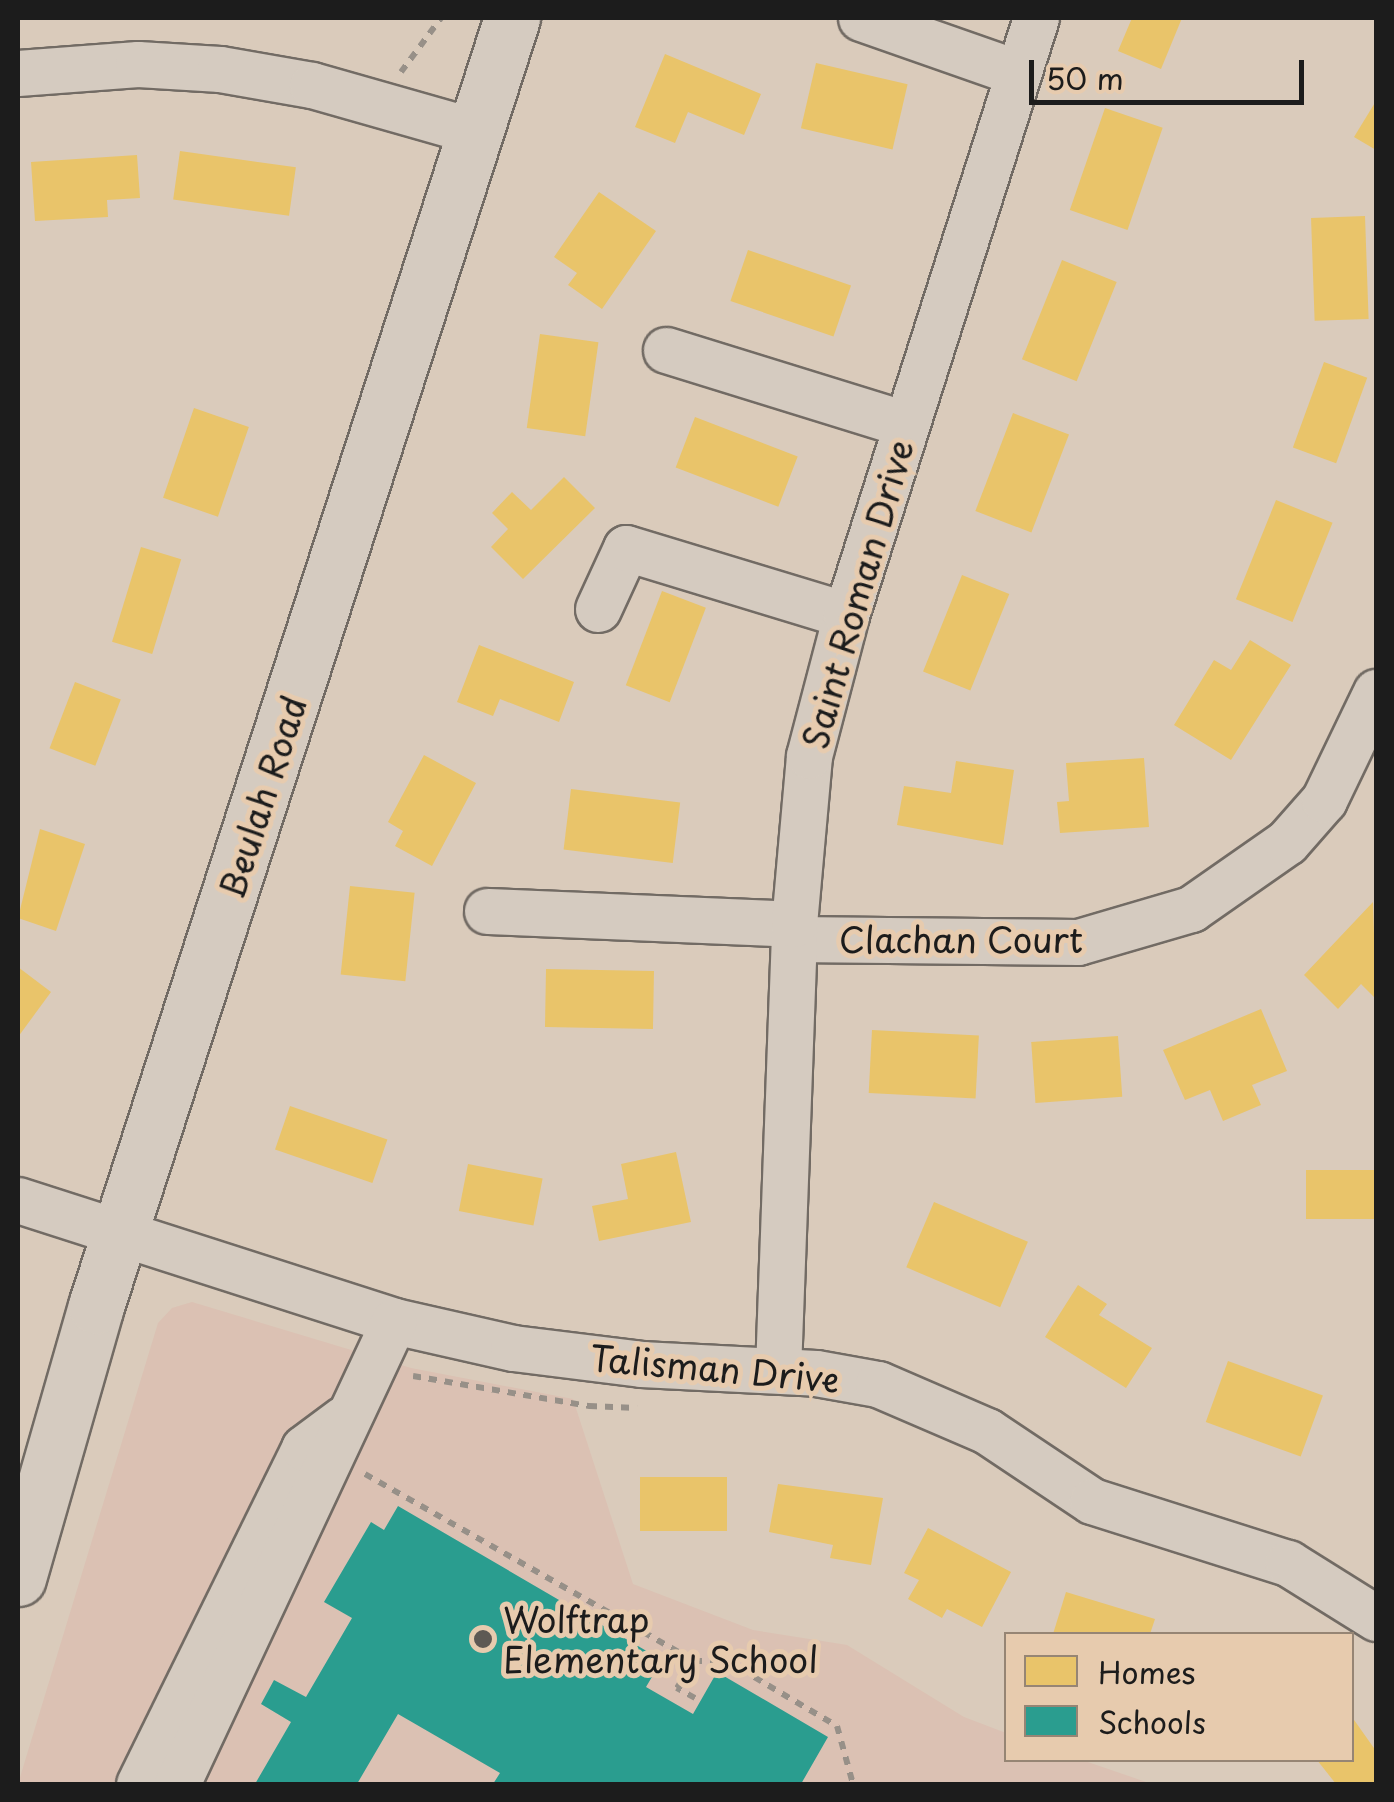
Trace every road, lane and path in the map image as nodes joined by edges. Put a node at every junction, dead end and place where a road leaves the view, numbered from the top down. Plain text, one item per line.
1 (441, 18) edge
2 (512, 18) edge
3 (861, 18) edge
4 (1036, 18) edge
5 (416, 48) dead end
6 (1018, 73) junction
7 (18, 74) edge
8 (474, 131) junction
9 (666, 350) dead end
10 (905, 424) junction
11 (598, 609) dead end
12 (846, 615) junction
13 (1376, 692) edge
14 (488, 911) dead end
15 (793, 932) junction
16 (18, 1200) edge
17 (120, 1233) junction
18 (394, 1321) junction
19 (778, 1370) junction
20 (399, 1383) dead end
21 (655, 1409) dead end
22 (343, 1419) junction
23 (355, 1468) dead end
24 (18, 1578) edge
25 (1376, 1618) edge
26 (694, 1661) junction
27 (695, 1698) dead end
28 (139, 1784) edge
29 (178, 1784) edge
30 (853, 1784) edge

1 - 5 path
2 - 8 main road, Beulah Road
3 - 6 street
4 - 6 street, Saint Roman Drive
6 - 10 street, Saint Roman Drive
7 - 8 street
8 - 17 main road, Beulah Road
9 - 10 street
10 - 12 street, Saint Roman Drive
11 - 12 street
12 - 15 street, Saint Roman Drive
13 - 15 street, Clachan Court
14 - 15 street, Clachan Court
15 - 19 street, Saint Roman Drive
16 - 17 street, Talisman Drive
17 - 18 street, Talisman Drive
17 - 24 main road, Beulah Road
18 - 19 street, Talisman Drive
18 - 22 street
19 - 25 street, Talisman Drive
20 - 21 path
22 - 28 street
22 - 29 street
23 - 26 path
26 - 27 path
26 - 30 path

